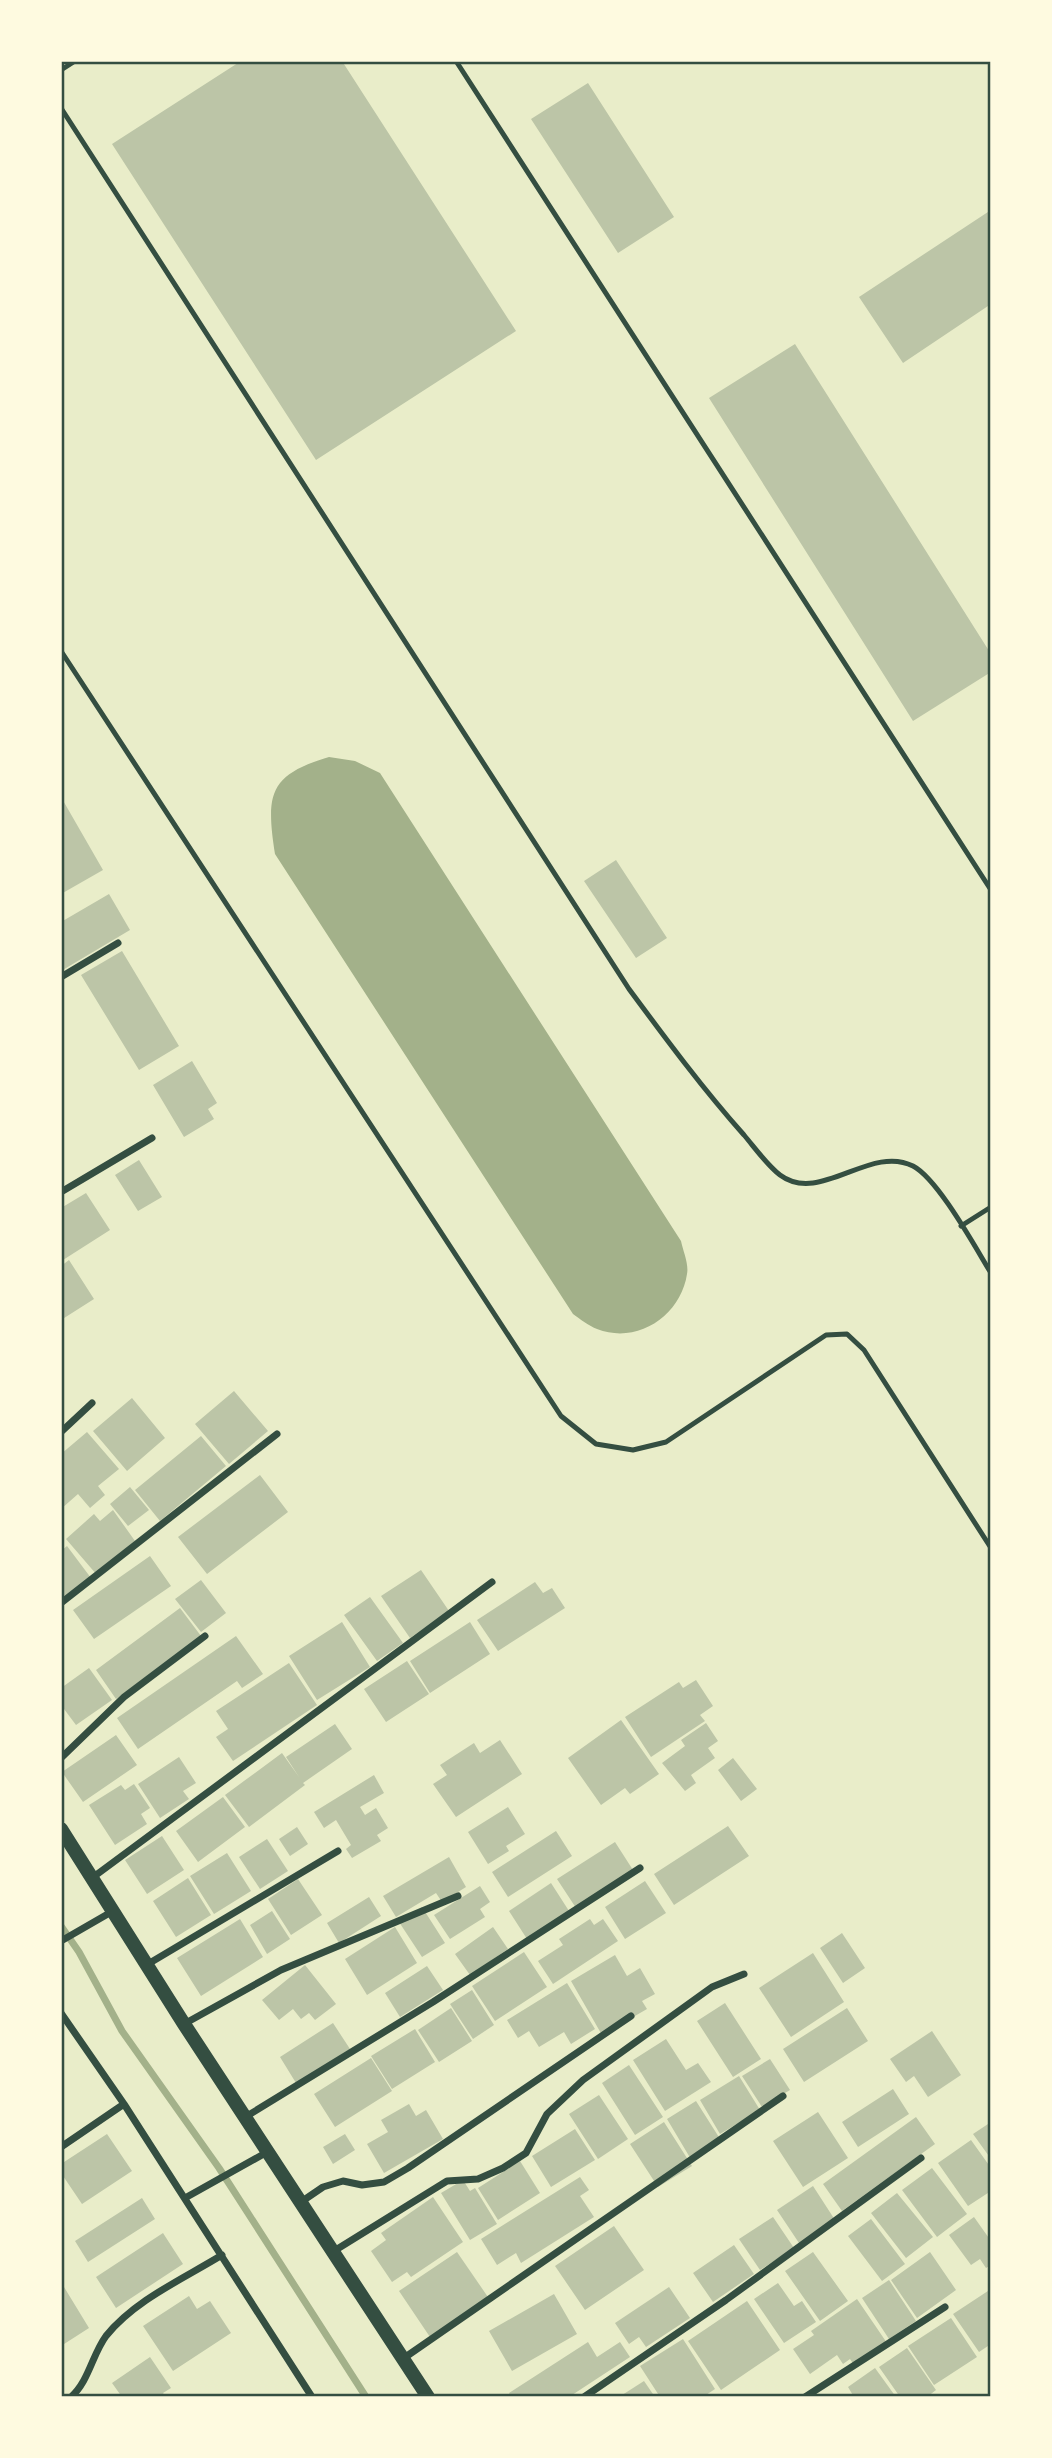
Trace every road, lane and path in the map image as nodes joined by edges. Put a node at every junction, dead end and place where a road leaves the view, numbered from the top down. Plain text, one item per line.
1 (75, 61) edge
2 (456, 61) edge
3 (61, 70) edge
4 (61, 108) edge
5 (61, 652) edge
6 (991, 890) edge
7 (118, 943) dead end
8 (61, 977) edge
9 (152, 1138) dead end
10 (61, 1192) edge
11 (991, 1207) edge
12 (961, 1226) junction
13 (991, 1273) edge
14 (92, 1403) dead end
15 (61, 1432) edge
16 (277, 1434) dead end
17 (991, 1548) edge
18 (492, 1583) dead end
19 (61, 1603) edge
20 (205, 1636) dead end
21 (61, 1758) edge
22 (61, 1829) edge
23 (338, 1851) dead end
24 (640, 1868) dead end
25 (92, 1878) junction
26 (458, 1896) dead end
27 (113, 1911) junction
28 (61, 1941) edge
29 (148, 1964) junction
30 (744, 1974) dead end
31 (61, 2013) edge
32 (631, 2016) dead end
33 (184, 2024) junction
34 (783, 2096) dead end
35 (124, 2104) junction
36 (247, 2116) junction
37 (61, 2147) edge
38 (269, 2151) junction
39 (921, 2158) dead end
40 (185, 2198) junction
41 (300, 2202) junction
42 (334, 2251) junction
43 (222, 2255) junction
44 (945, 2307) dead end
45 (404, 2358) junction
46 (71, 2397) edge
47 (312, 2397) edge
48 (428, 2397) edge
49 (584, 2397) edge
50 (805, 2397) edge

1 - 3 lane
2 - 6 lane
4 - 12 lane
5 - 17 lane
7 - 8 street
9 - 10 street
11 - 12 lane
12 - 13 lane
14 - 15 street
16 - 19 street
18 - 25 street
20 - 21 street
22 - 25 main road
23 - 29 street
24 - 36 street
25 - 27 main road
26 - 33 street
27 - 28 street
27 - 29 main road
29 - 33 main road
30 - 42 street
31 - 35 street
32 - 41 street
33 - 36 main road
34 - 45 street
35 - 37 street
35 - 40 street
36 - 38 main road
38 - 40 street
38 - 41 main road
39 - 49 street
40 - 43 street
41 - 42 main road
42 - 45 main road
43 - 46 street
43 - 47 street
44 - 50 street
45 - 48 main road

